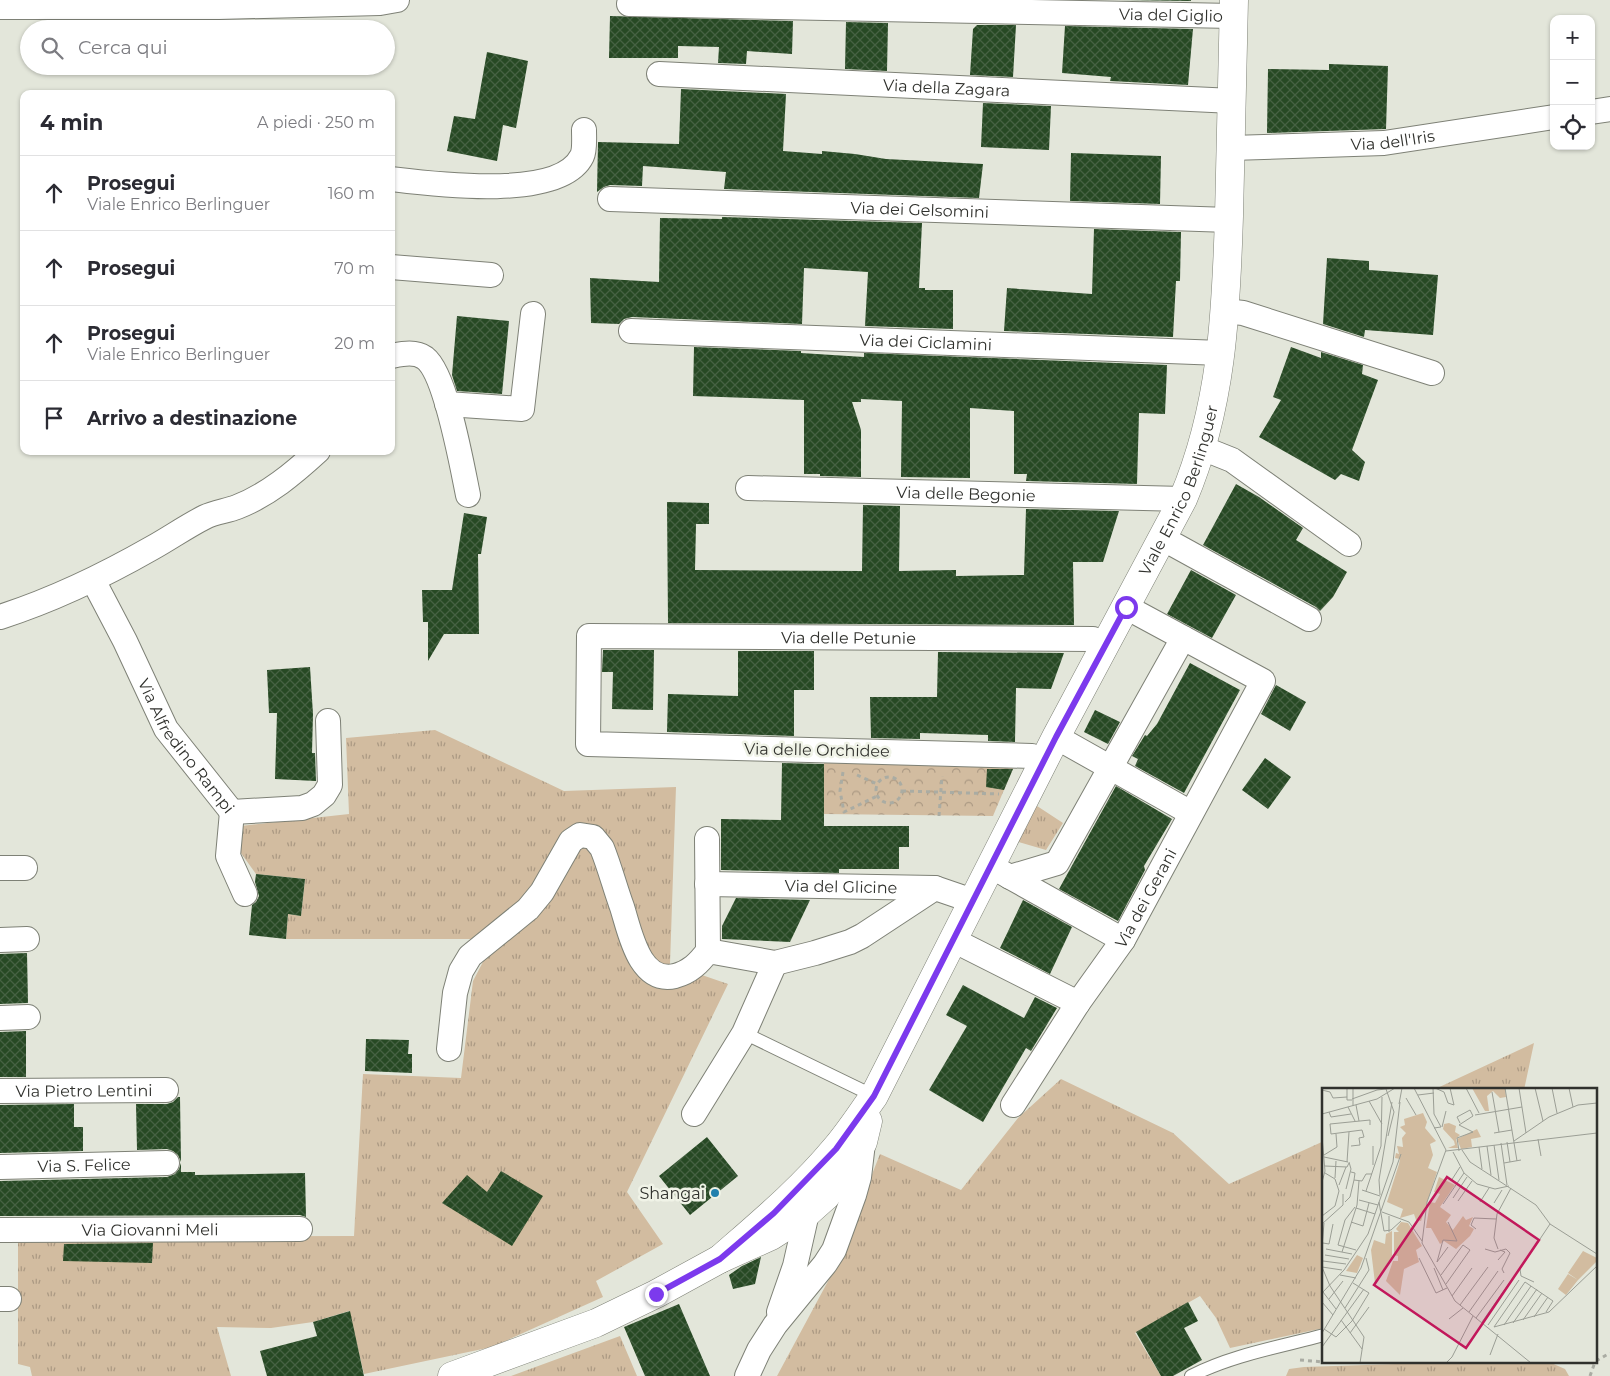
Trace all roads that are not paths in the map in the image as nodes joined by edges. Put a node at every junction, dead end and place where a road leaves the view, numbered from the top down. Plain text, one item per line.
1 (398, 0) edge
2 (629, 4) dead end
3 (0, 7) edge
4 (1233, 8) edge
5 (659, 74) dead end
6 (1233, 101) junction
7 (1610, 109) edge
8 (1595, 111) edge
9 (1550, 118) edge
10 (584, 130) dead end
11 (1231, 148) junction
12 (395, 179) edge
13 (610, 199) dead end
14 (1229, 220) junction
15 (395, 267) edge
16 (491, 276) dead end
17 (1225, 311) junction
18 (533, 314) dead end
19 (631, 331) dead end
20 (1221, 353) junction
21 (395, 356) edge
22 (1432, 373) dead end
23 (447, 404) junction
24 (1202, 448) junction
25 (314, 455) edge
26 (748, 488) dead end
27 (468, 495) dead end
28 (1183, 499) junction
29 (1162, 538) junction
30 (1349, 544) dead end
31 (93, 580) junction
32 (1126, 607) junction
33 (0, 617) edge
34 (1309, 619) dead end
35 (1182, 638) junction
36 (1106, 645) junction
37 (328, 721) dead end
38 (1056, 737) junction
39 (588, 744) joint
40 (1044, 762) junction
41 (1110, 767) junction
42 (232, 812) junction
43 (1191, 813) junction
44 (707, 839) dead end
45 (0, 868) edge
46 (25, 868) dead end
47 (1000, 872) junction
48 (708, 884) junction
49 (935, 888) junction
50 (245, 894) dead end
51 (973, 901) junction
52 (27, 939) dead end
53 (0, 940) edge
54 (953, 940) junction
55 (1123, 940) junction
56 (708, 951) junction
57 (775, 963) junction
58 (1078, 1003) junction
59 (28, 1017) dead end
60 (0, 1018) edge
61 (744, 1033) junction
62 (449, 1049) dead end
63 (166, 1090) dead end
64 (0, 1091) edge
65 (874, 1096) junction
66 (1014, 1105) dead end
67 (694, 1114) dead end
68 (863, 1142) junction
69 (836, 1149) junction
70 (167, 1163) dead end
71 (0, 1167) edge
72 (774, 1213) junction
73 (807, 1213) junction
74 (300, 1229) dead end
75 (0, 1230) edge
76 (834, 1250) junction
77 (720, 1259) junction
78 (775, 1325) junction
79 (1322, 1337) edge
80 (452, 1376) edge
81 (747, 1376) edge
82 (1191, 1376) edge

1 - 3 street
2 - 4 street, Via del Giglio
4 - 6 main road, Viale Enrico Berlinguer
5 - 6 street, Via della Zagara
6 - 11 main road, Viale Enrico Berlinguer
7 - 8 street
9 - 11 street, Via dell'Iris
10 - 12 street
11 - 14 main road, Viale Enrico Berlinguer
13 - 14 street, Via dei Gelsomini
14 - 17 main road, Viale Enrico Berlinguer
15 - 16 street
17 - 20 main road, Viale Enrico Berlinguer
17 - 22 street
18 - 23 street
19 - 20 street, Via dei Ciclamini
20 - 24 main road, Viale Enrico Berlinguer
21 - 23 street
23 - 27 street
24 - 28 main road, Viale Enrico Berlinguer
24 - 30 street
25 - 31 street
26 - 28 street, Via delle Begonie
28 - 29 main road, Viale Enrico Berlinguer
29 - 32 main road, Viale Enrico Berlinguer
29 - 34 street
31 - 33 street
31 - 42 street, Via Alfredino Rampi
32 - 35 street
32 - 36 main road, Viale Enrico Berlinguer
35 - 41 street
35 - 43 street, Via dei Gerani
36 - 38 main road, Viale Enrico Berlinguer
36 - 39 street, Via delle Petunie
37 - 42 street, Via Alfredino Rampi
38 - 40 main road, Viale Enrico Berlinguer
38 - 41 street
39 - 40 street, Via delle Orchidee
40 - 47 main road, Viale Enrico Berlinguer
41 - 43 street
41 - 47 street
42 - 50 street
43 - 55 street, Via dei Gerani
44 - 48 street
45 - 46 street
47 - 51 main road, Viale Enrico Berlinguer
47 - 55 street
48 - 49 street, Via del Glicine
48 - 56 street
49 - 51 street, Via del Glicine
49 - 57 street
51 - 54 main road, Viale Enrico Berlinguer
52 - 53 street
54 - 58 street
54 - 65 main road, Viale Enrico Berlinguer
55 - 58 street, Via dei Gerani
56 - 57 street
56 - 62 street
57 - 61 street
58 - 66 street, Via dei Gerani
59 - 60 street
61 - 65 lane
61 - 67 street
63 - 64 street, Via Pietro Lentini
65 - 68 main road
65 - 69 main road
68 - 73 main road
68 - 76 street
69 - 72 main road
69 - 73 street
70 - 71 street, Via S. Felice
72 - 73 street
72 - 77 main road
73 - 76 street
73 - 77 main road
73 - 78 street
74 - 75 street, Via Giovanni Meli
76 - 78 street
77 - 80 main road
78 - 81 street
79 - 82 lane

